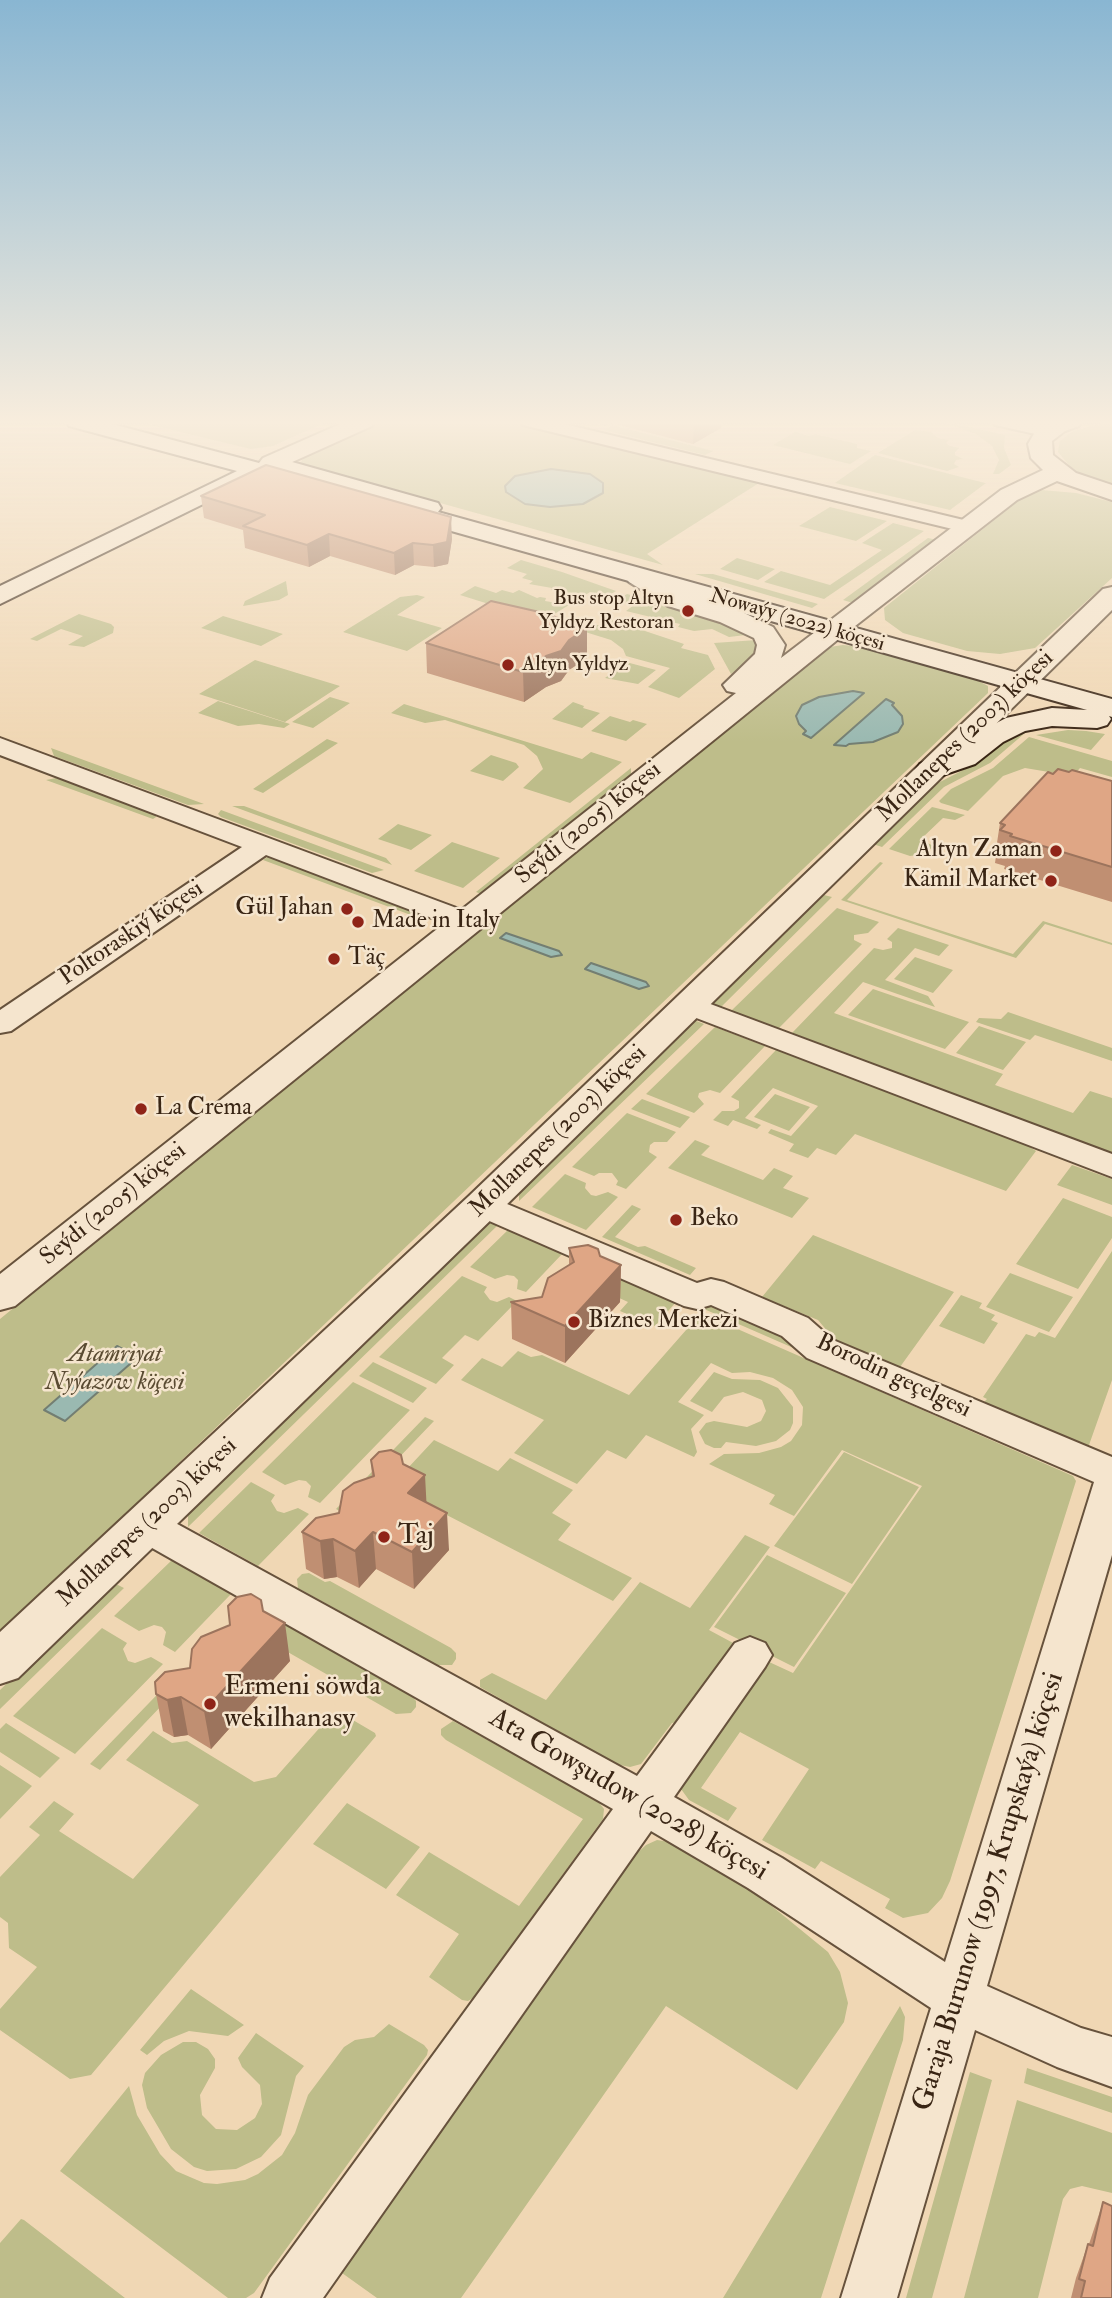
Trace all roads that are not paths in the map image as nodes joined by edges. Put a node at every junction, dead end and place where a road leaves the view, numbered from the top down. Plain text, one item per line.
1 (119, 528) edge
2 (133, 528) edge
3 (472, 528) edge
4 (484, 528) edge
5 (967, 528) edge
6 (638, 577) junction
7 (0, 583) edge
8 (1112, 595) edge
9 (0, 596) edge
10 (838, 627) junction
11 (1026, 679) junction
12 (1112, 696) edge
13 (1112, 708) edge
14 (1112, 722) edge
15 (713, 726) junction
16 (0, 746) edge
17 (931, 770) junction
18 (263, 845) junction
19 (468, 922) junction
20 (690, 1005) junction
21 (0, 1024) edge
22 (1112, 1166) edge
23 (483, 1205) junction
24 (0, 1296) edge
25 (1112, 1473) edge
26 (1112, 1486) edge
27 (145, 1525) junction
28 (1103, 1547) edge
29 (750, 1655) dead end
30 (0, 1663) edge
31 (644, 1803) junction
32 (959, 1998) junction
33 (1112, 2062) edge
34 (290, 2298) edge
35 (869, 2298) edge

1 - 7 street
2 - 9 street
3 - 6 street, Nowaýy (2022) köçesi
4 - 10 street, Nowaýy (2022) köçesi
5 - 10 street, Seýdi (2005) köçesi
6 - 10 street, Nowaýy (2022) köçesi
6 - 15 street
8 - 11 street, Mollanepes (2003) köçesi
10 - 11 street, Nowaýy (2022) köçesi
10 - 15 street, Seýdi (2005) köçesi
11 - 12 street, Nowaýy (2022) köçesi
11 - 13 street, Nowaýy (2022) köçesi
11 - 17 street, Mollanepes (2003) köçesi
14 - 17 street
15 - 19 street, Seýdi (2005) köçesi
16 - 18 street
17 - 20 street, Mollanepes (2003) köçesi
18 - 19 street
18 - 21 street, Poltoraskiý köçesi
19 - 24 street, Seýdi (2005) köçesi
20 - 22 street
20 - 23 street, Mollanepes (2003) köçesi
23 - 25 street, Borodin geçelgesi
23 - 27 street, Mollanepes (2003) köçesi
26 - 28 street, Garaja Burunow (1997, Krupskaýa) köçesi
27 - 30 street, Mollanepes (2003) köçesi
27 - 31 street, Ata Gowşudow (2028) köçesi
28 - 32 street, Garaja Burunow (1997, Krupskaýa) köçesi
29 - 31 street
31 - 32 street, Ata Gowşudow (2028) köçesi
31 - 34 street
32 - 33 street, Ata Gowşudow (2028) köçesi
32 - 35 street, Garaja Burunow (1997, Krupskaýa) köçesi

